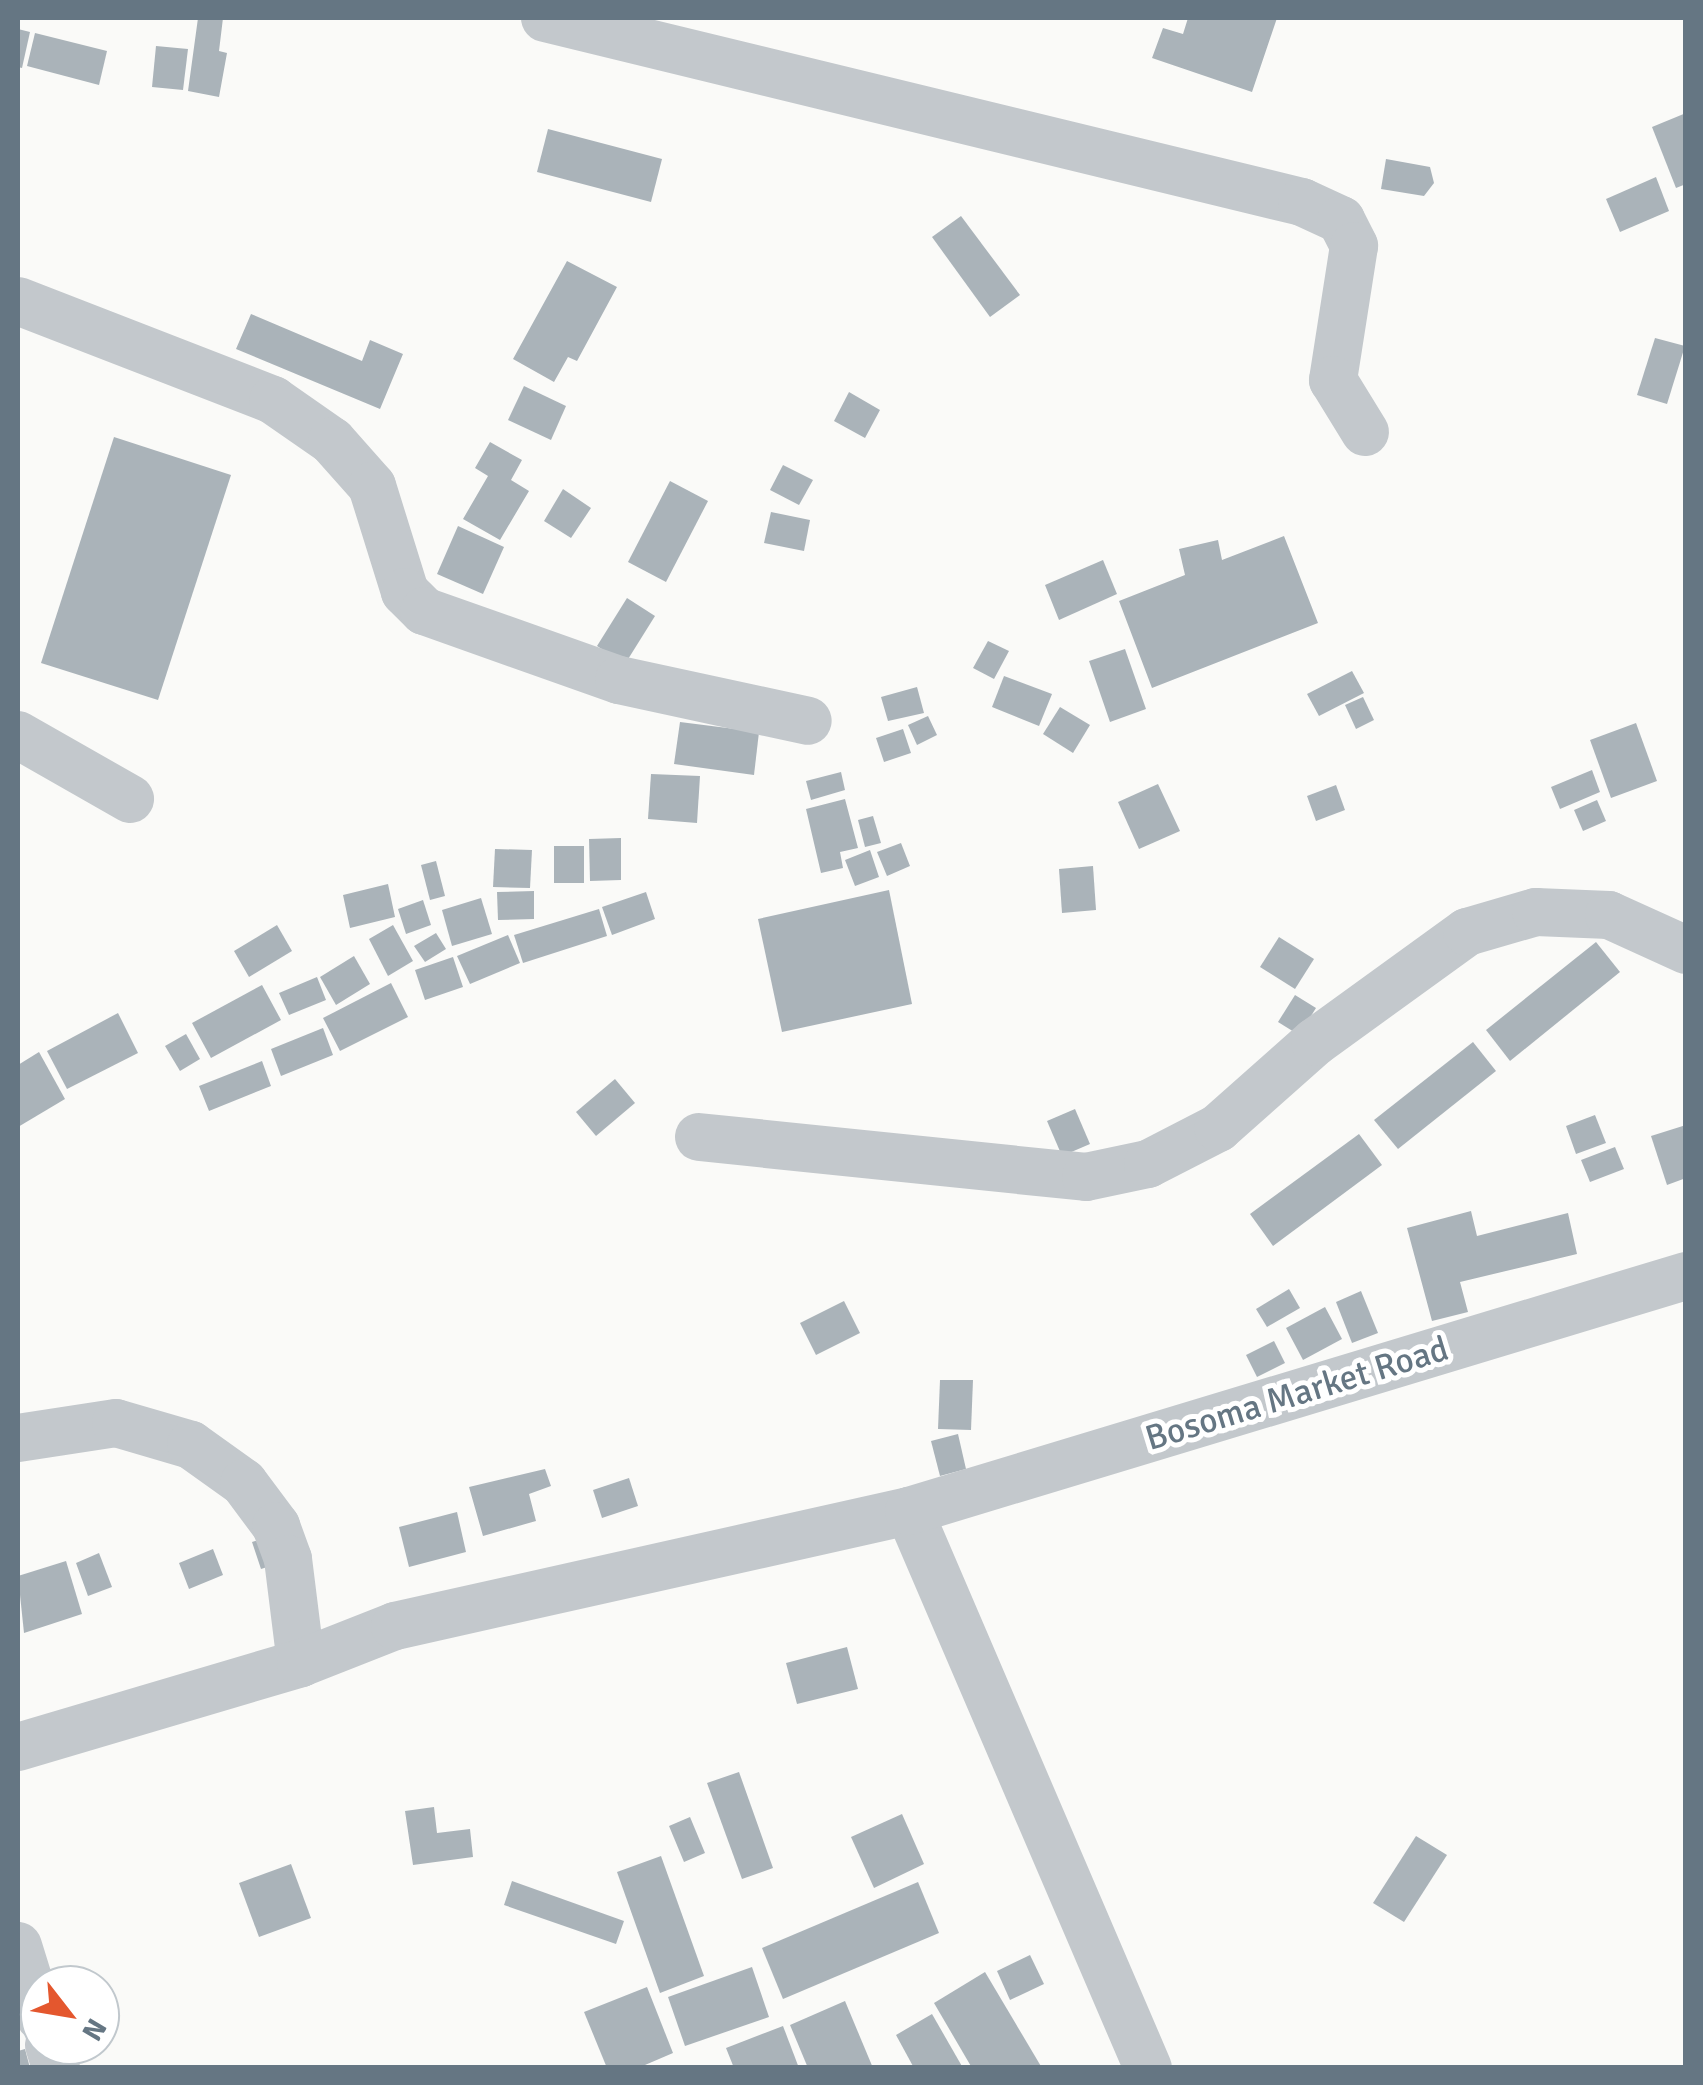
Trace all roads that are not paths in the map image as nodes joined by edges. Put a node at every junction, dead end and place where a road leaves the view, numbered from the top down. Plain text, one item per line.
1 (545, 18) edge
2 (18, 301) edge
3 (1365, 432) dead end
4 (808, 721) dead end
5 (18, 735) edge
6 (130, 799) dead end
7 (1686, 950) edge
8 (700, 1137) dead end
9 (1686, 1276) edge
10 (18, 1438) edge
11 (909, 1511) junction
12 (301, 1662) junction
13 (18, 1747) edge
14 (1148, 2068) edge

1 - 3 street
2 - 4 street
5 - 6 street
7 - 8 street
9 - 11 street, Bosoma Market Road
10 - 12 street
11 - 12 street, Bosoma Market Road
11 - 14 street
12 - 13 street, Bosoma Market Road

